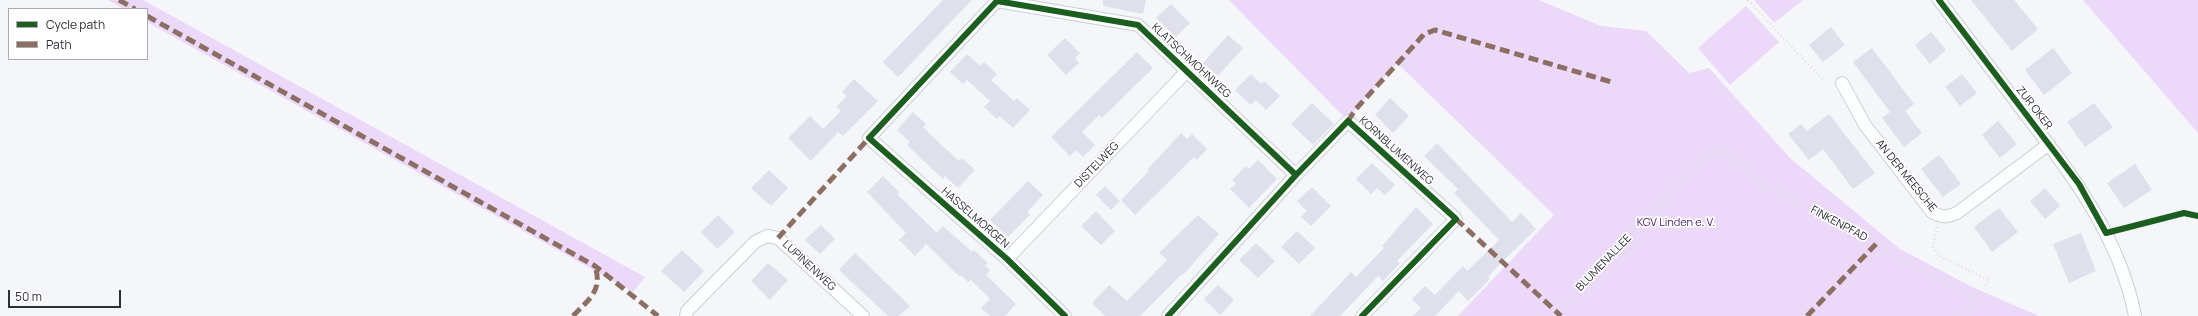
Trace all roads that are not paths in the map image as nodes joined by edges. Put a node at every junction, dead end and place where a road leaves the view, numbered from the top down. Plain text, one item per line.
1 (1939, 0) edge
2 (1188, 70) junction
3 (1842, 83) road end
4 (869, 138) joint
5 (2049, 144) junction
6 (1296, 175) junction
7 (1007, 259) junction
8 (686, 316) edge
9 (863, 316) edge
10 (1065, 316) edge
11 (1168, 316) edge
12 (1362, 316) edge
13 (2135, 316) edge

1 - 5 street, ZUR OKER
2 - 4 street, KLATSCHMOHNWEG
2 - 6 street, KLATSCHMOHNWEG
2 - 7 street, DISTELWEG
3 - 5 street, AN DER MEESCHE
4 - 7 street, HASSELMORGEN
5 - 13 street, ZUR OKER
6 - 11 street, KORNBLUMENWEG
6 - 12 street, KORNBLUMENWEG
7 - 10 street, HASSELMORGEN
8 - 9 street, LUPINENWEG

